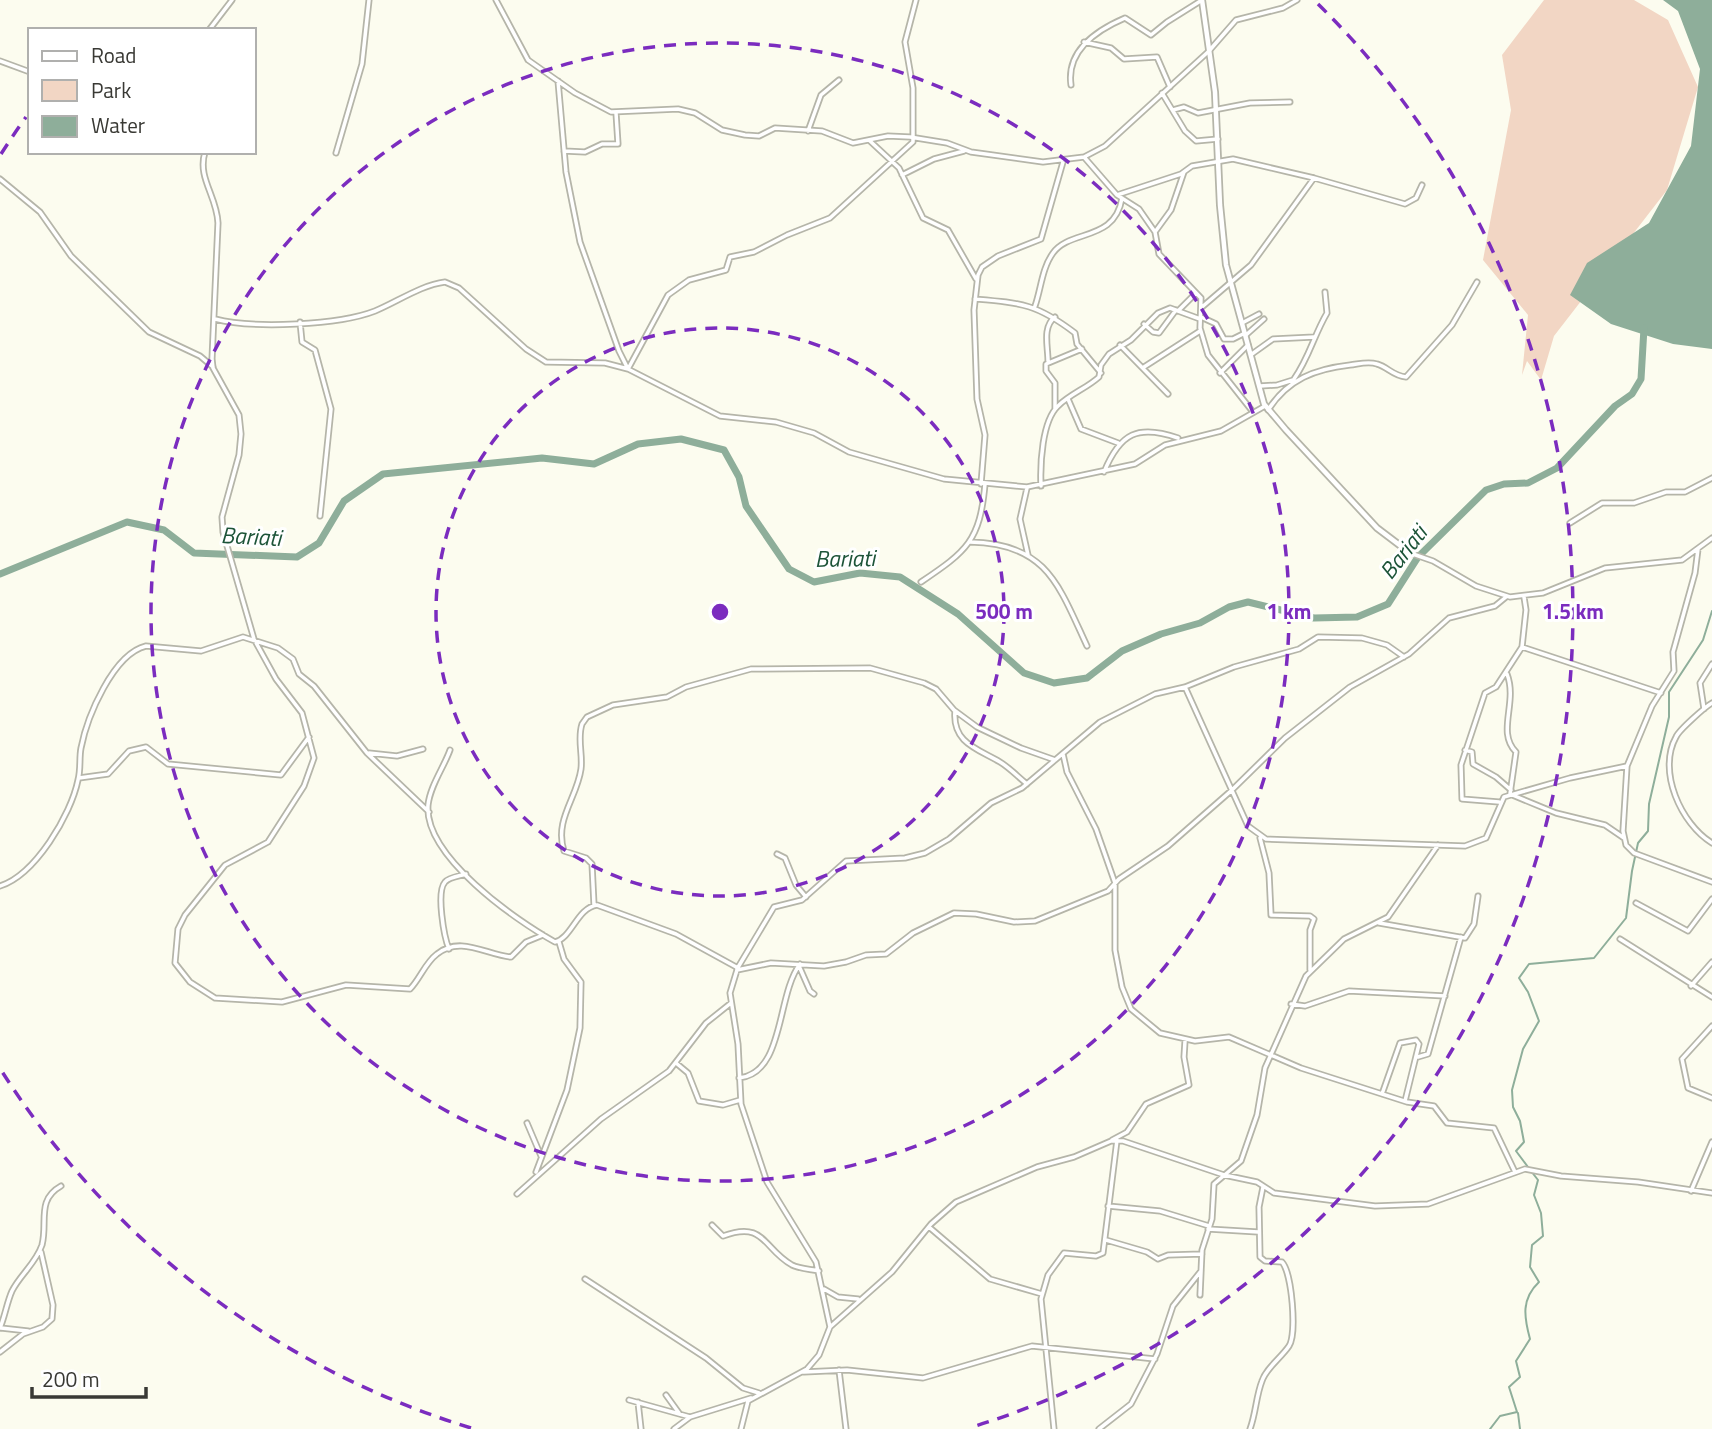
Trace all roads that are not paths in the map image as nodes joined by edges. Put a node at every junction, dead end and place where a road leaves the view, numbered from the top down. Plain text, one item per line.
1 (232, 0) edge
2 (369, 0) edge
3 (496, 0) edge
4 (916, 0) edge
5 (1202, 0) edge
6 (1297, 0) edge
7 (211, 28) edge
8 (1084, 42) junction
9 (1209, 51) junction
10 (0, 61) edge
11 (28, 71) edge
12 (558, 80) junction
13 (839, 80) dead end
14 (1071, 85) dead end
15 (1170, 87) junction
16 (1162, 93) junction
17 (1290, 102) dead end
18 (1216, 109) junction
19 (1173, 110) junction
20 (616, 113) junction
21 (808, 131) junction
22 (910, 137) junction
23 (1218, 139) junction
24 (870, 141) junction
25 (563, 151) junction
26 (964, 151) junction
27 (336, 153) dead end
28 (205, 154) edge
29 (1084, 157) junction
30 (891, 160) junction
31 (1219, 160) junction
32 (1063, 162) junction
33 (1185, 171) junction
34 (902, 175) junction
35 (1314, 178) junction
36 (0, 179) edge
37 (1422, 185) dead end
38 (1117, 195) junction
39 (1122, 198) junction
40 (1155, 232) junction
41 (977, 281) junction
42 (1478, 282) dead end
43 (1230, 284) junction
44 (1325, 292) dead end
45 (1196, 293) junction
46 (975, 299) junction
47 (1035, 306) junction
48 (1202, 307) junction
49 (1177, 310) junction
50 (1259, 314) dead end
51 (1055, 317) junction
52 (1200, 318) junction
53 (215, 319) junction
54 (1264, 319) dead end
55 (300, 322) junction
56 (1242, 323) junction
57 (1144, 324) junction
58 (1200, 331) junction
59 (1245, 334) junction
60 (1314, 337) junction
61 (1121, 345) junction
62 (1249, 345) junction
63 (1082, 349) junction
64 (1251, 354) junction
65 (1048, 362) junction
66 (1144, 367) junction
67 (213, 368) junction
68 (628, 369) junction
69 (1101, 373) junction
70 (1220, 373) junction
71 (1294, 381) junction
72 (1260, 386) junction
73 (1168, 394) dead end
74 (1068, 399) junction
75 (1267, 408) junction
76 (1055, 409) junction
77 (1253, 412) junction
78 (1181, 439) junction
79 (1118, 443) junction
80 (1104, 472) junction
81 (1712, 478) edge
82 (983, 484) junction
83 (1041, 486) junction
84 (1027, 487) junction
85 (320, 516) dead end
86 (1570, 523) dead end
87 (1712, 538) edge
88 (970, 542) junction
89 (1698, 550) junction
90 (1410, 553) joint
91 (1029, 557) junction
92 (921, 582) dead end
93 (1506, 597) junction
94 (1523, 597) junction
95 (255, 642) junction
96 (1087, 646) dead end
97 (1522, 647) junction
98 (1404, 657) junction
99 (1712, 664) edge
100 (1507, 674) junction
101 (1185, 687) junction
102 (1661, 693) junction
103 (1712, 703) edge
104 (1704, 709) junction
105 (955, 712) junction
106 (309, 737) junction
107 (423, 749) dead end
108 (450, 750) dead end
109 (1465, 750) junction
110 (366, 753) junction
111 (1063, 754) junction
112 (1055, 760) junction
113 (1628, 766) junction
114 (79, 778) junction
115 (1027, 784) junction
116 (1232, 790) junction
117 (1511, 792) junction
118 (1499, 802) junction
119 (429, 812) junction
120 (1261, 838) junction
121 (1623, 838) junction
122 (1712, 843) edge
123 (1437, 845) junction
124 (777, 855) dead end
125 (466, 874) junction
126 (1712, 882) edge
127 (1115, 883) junction
128 (0, 886) edge
129 (1478, 895) dead end
130 (806, 897) junction
131 (1712, 900) edge
132 (1636, 903) dead end
133 (594, 905) junction
134 (1379, 923) junction
135 (543, 934) junction
136 (1461, 937) junction
137 (1620, 939) dead end
138 (559, 941) junction
139 (449, 949) junction
140 (1712, 962) edge
141 (799, 965) junction
142 (737, 969) junction
143 (1310, 971) junction
144 (1691, 986) junction
145 (814, 994) dead end
146 (1445, 996) junction
147 (1712, 997) edge
148 (731, 1003) junction
149 (1291, 1004) junction
150 (1712, 1026) edge
151 (1185, 1040) junction
152 (1272, 1055) junction
153 (1418, 1057) junction
154 (676, 1063) junction
155 (738, 1078) junction
156 (1382, 1094) junction
157 (1712, 1098) edge
158 (740, 1100) junction
159 (1405, 1101) junction
160 (527, 1123) dead end
161 (1117, 1140) junction
162 (1111, 1141) junction
163 (1712, 1142) edge
164 (541, 1157) junction
165 (1515, 1172) junction
166 (535, 1174) junction
167 (1224, 1175) junction
168 (61, 1186) dead end
169 (1263, 1187) junction
170 (1691, 1191) junction
171 (1712, 1193) edge
172 (517, 1194) dead end
173 (1108, 1206) junction
174 (712, 1224) dead end
175 (929, 1227) junction
176 (1209, 1227) junction
177 (1258, 1232) junction
178 (1106, 1240) junction
179 (40, 1250) junction
180 (1202, 1254) junction
181 (819, 1270) junction
182 (1201, 1271) junction
183 (585, 1279) dead end
184 (824, 1289) junction
185 (1042, 1294) junction
186 (1200, 1295) dead end
187 (859, 1299) junction
188 (830, 1327) junction
189 (0, 1328) edge
190 (30, 1331) junction
191 (1046, 1348) junction
192 (0, 1352) edge
193 (1155, 1359) junction
194 (839, 1370) junction
195 (803, 1373) junction
196 (761, 1393) junction
197 (667, 1395) dead end
198 (752, 1398) junction
199 (629, 1400) dead end
200 (638, 1402) junction
201 (679, 1413) junction
202 (690, 1417) junction
203 (641, 1429) edge
204 (674, 1429) edge
205 (741, 1429) edge
206 (846, 1429) edge
207 (1054, 1429) edge
208 (1099, 1429) edge
209 (1250, 1429) edge

1 - 7 street
2 - 27 street
3 - 12 street
4 - 22 street
5 - 8 street
5 - 9 street
6 - 9 street
8 - 14 street
8 - 15 street
9 - 15 street
9 - 18 street
10 - 11 street
12 - 20 street
12 - 25 street
13 - 21 street
15 - 16 street
16 - 19 street
16 - 29 street
17 - 18 street
18 - 19 street
18 - 23 street
19 - 23 street
20 - 21 street
20 - 25 street
21 - 24 street
22 - 24 street
22 - 26 street
22 - 30 street
23 - 31 street
24 - 30 street
25 - 68 street
26 - 32 street
26 - 34 street
28 - 53 street
29 - 32 street
29 - 38 street
30 - 34 street
30 - 68 street
31 - 33 street
31 - 35 street
31 - 43 street
32 - 41 street
33 - 38 street
33 - 40 street
34 - 41 street
35 - 37 street
35 - 43 street
36 - 67 street
38 - 39 street
39 - 40 street
39 - 47 street
40 - 45 street
41 - 46 street
42 - 71 street
43 - 48 street
43 - 56 street
44 - 60 street
45 - 48 street
45 - 49 street
46 - 47 street
46 - 82 street
47 - 51 street
48 - 52 street
49 - 52 street
49 - 57 street
49 - 57 street
50 - 56 street
51 - 63 street
51 - 65 street
52 - 58 street
52 - 59 street
53 - 55 street
53 - 67 street
54 - 59 street
55 - 68 street
55 - 85 street
56 - 59 street
57 - 61 street
58 - 66 street
58 - 70 street
59 - 62 street
60 - 64 street
60 - 71 street
61 - 66 street
61 - 69 street
62 - 64 street
62 - 70 street
63 - 65 street
63 - 69 street
64 - 72 street
65 - 76 street
66 - 73 street
67 - 95 street
68 - 82 street
69 - 74 street
70 - 77 street
71 - 72 street
71 - 75 street
72 - 75 street
74 - 76 street
74 - 79 street
75 - 77 street
75 - 90 street
76 - 83 street
77 - 78 street
78 - 79 street
78 - 80 street
79 - 80 street
80 - 83 street
81 - 86 street
82 - 84 street
82 - 88 street
83 - 84 street
84 - 91 street
87 - 89 street
88 - 91 street
88 - 92 street
89 - 94 street
89 - 102 street
90 - 93 street
91 - 96 street
93 - 94 street
93 - 98 street
94 - 97 street
95 - 106 street
95 - 110 street
95 - 114 street
97 - 100 street
97 - 102 street
98 - 101 street
98 - 116 street
99 - 104 street
100 - 109 street
100 - 117 street
101 - 111 street
101 - 116 street
102 - 113 street
103 - 104 street
104 - 122 street
105 - 112 street
105 - 115 street
105 - 133 street
106 - 114 street
106 - 139 street
107 - 110 street
108 - 119 street
109 - 117 street
109 - 118 street
110 - 119 street
111 - 112 street
111 - 127 street
112 - 115 street
113 - 117 street
113 - 121 street
114 - 128 street
115 - 130 street
116 - 120 street
116 - 127 street
117 - 118 street
117 - 121 street
118 - 123 street
119 - 125 street
120 - 123 street
120 - 143 street
121 - 126 street
123 - 134 street
124 - 130 street
125 - 135 street
125 - 139 street
127 - 141 street
127 - 151 street
129 - 136 street
130 - 142 street
131 - 132 street
133 - 138 street
133 - 142 street
134 - 136 street
134 - 143 street
135 - 138 street
135 - 139 street
136 - 146 street
137 - 144 street
138 - 164 street
140 - 144 street
141 - 142 street
141 - 145 street
141 - 155 street
142 - 148 street
143 - 149 street
144 - 147 street
146 - 149 street
146 - 153 street
148 - 154 street
148 - 155 street
149 - 152 street
150 - 157 street
151 - 152 street
151 - 162 street
152 - 156 street
152 - 167 street
153 - 156 street
153 - 159 street
154 - 158 street
154 - 166 street
155 - 158 street
156 - 159 street
158 - 181 street
159 - 165 street
160 - 164 street
161 - 162 street
161 - 167 street
161 - 173 street
162 - 175 street
163 - 170 street
164 - 166 street
165 - 169 street
165 - 170 street
166 - 172 street
167 - 169 street
167 - 176 street
168 - 179 street
169 - 177 street
170 - 171 street
173 - 176 street
173 - 178 street
174 - 181 street
175 - 185 street
175 - 187 street
176 - 177 street
176 - 180 street
177 - 209 street
178 - 180 street
178 - 185 street
179 - 189 street
179 - 190 street
180 - 182 street
181 - 184 street
182 - 186 street
182 - 193 street
183 - 196 street
184 - 187 street
184 - 188 street
185 - 191 street
187 - 188 street
188 - 195 street
189 - 190 street
190 - 192 street
191 - 193 street
191 - 194 street
191 - 207 street
193 - 208 street
194 - 195 street
194 - 206 street
195 - 196 street
196 - 198 street
197 - 201 street
198 - 202 street
198 - 205 street
199 - 200 street
200 - 201 street
200 - 203 street
201 - 202 street
202 - 204 street

